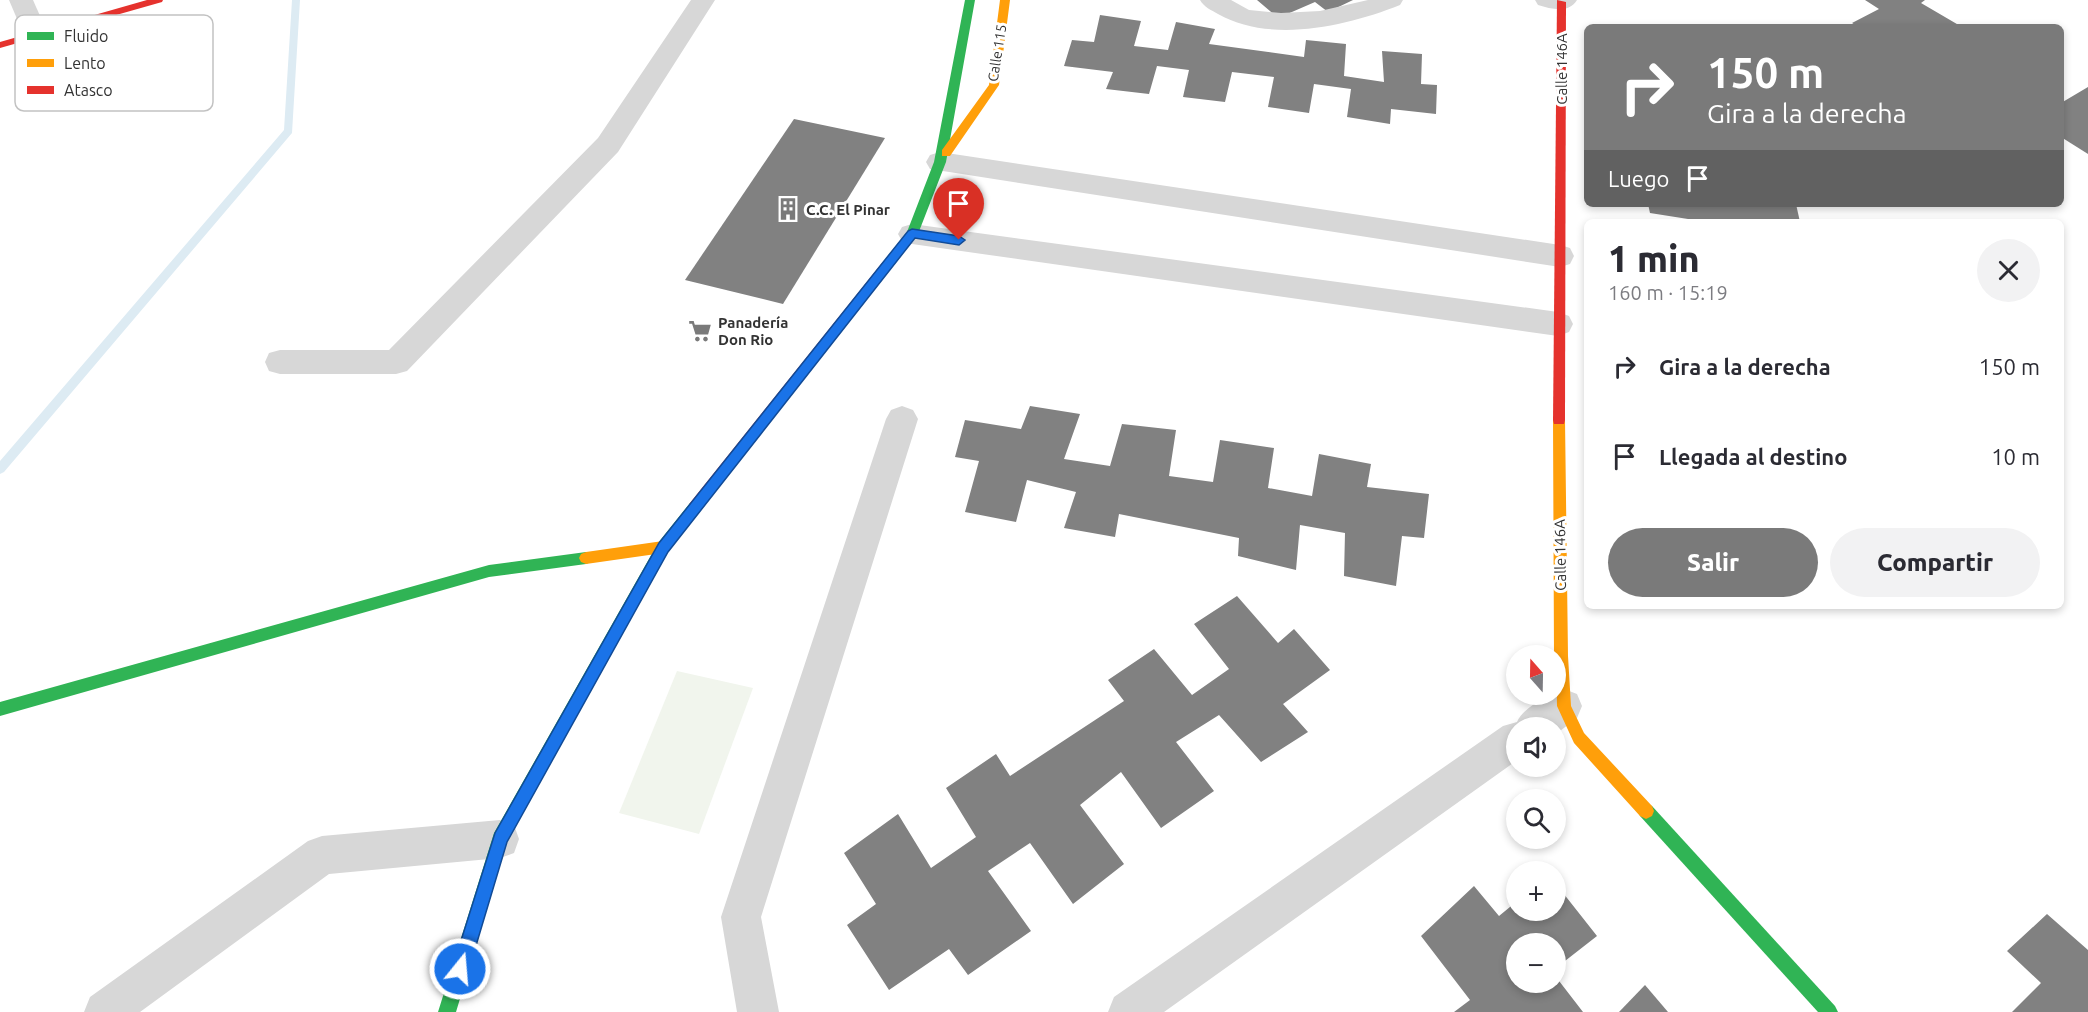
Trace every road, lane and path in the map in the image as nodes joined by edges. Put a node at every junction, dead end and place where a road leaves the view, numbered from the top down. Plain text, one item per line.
1 (21, 0) edge
2 (158, 0) edge
3 (702, 0) edge
4 (970, 0) edge
5 (1005, 0) edge
6 (1212, 0) edge
7 (1391, 0) edge
8 (1558, 1) edge
9 (27, 15) edge
10 (104, 15) edge
11 (15, 40) edge
12 (0, 45) edge
13 (940, 162) junction
14 (912, 234) junction
15 (1560, 256) junction
16 (1558, 324) junction
17 (280, 362) dead end
18 (902, 419) dead end
19 (663, 548) junction
20 (1564, 706) junction
21 (0, 709) edge
22 (1548, 717) edge
23 (1506, 746) edge
24 (500, 839) junction
25 (105, 1012) edge
26 (447, 1012) edge
27 (758, 1012) edge
28 (1129, 1012) edge
29 (1829, 1012) edge

1 - 9 street
2 - 10 street
3 - 17 street
4 - 13 street, Calle 115
5 - 13 street, Calle 115
6 - 7 street
8 - 15 street, Calle 146A
11 - 12 street
13 - 14 street, Calle 115
13 - 15 street
14 - 16 street
14 - 19 street, Calle 115
15 - 16 street, Calle 146A
16 - 20 street, Calle 146A
18 - 27 street
19 - 21 street
19 - 24 street, Calle 115
20 - 22 street
20 - 29 street, Calle 146A
23 - 28 street
24 - 25 street
24 - 26 street, Calle 115

